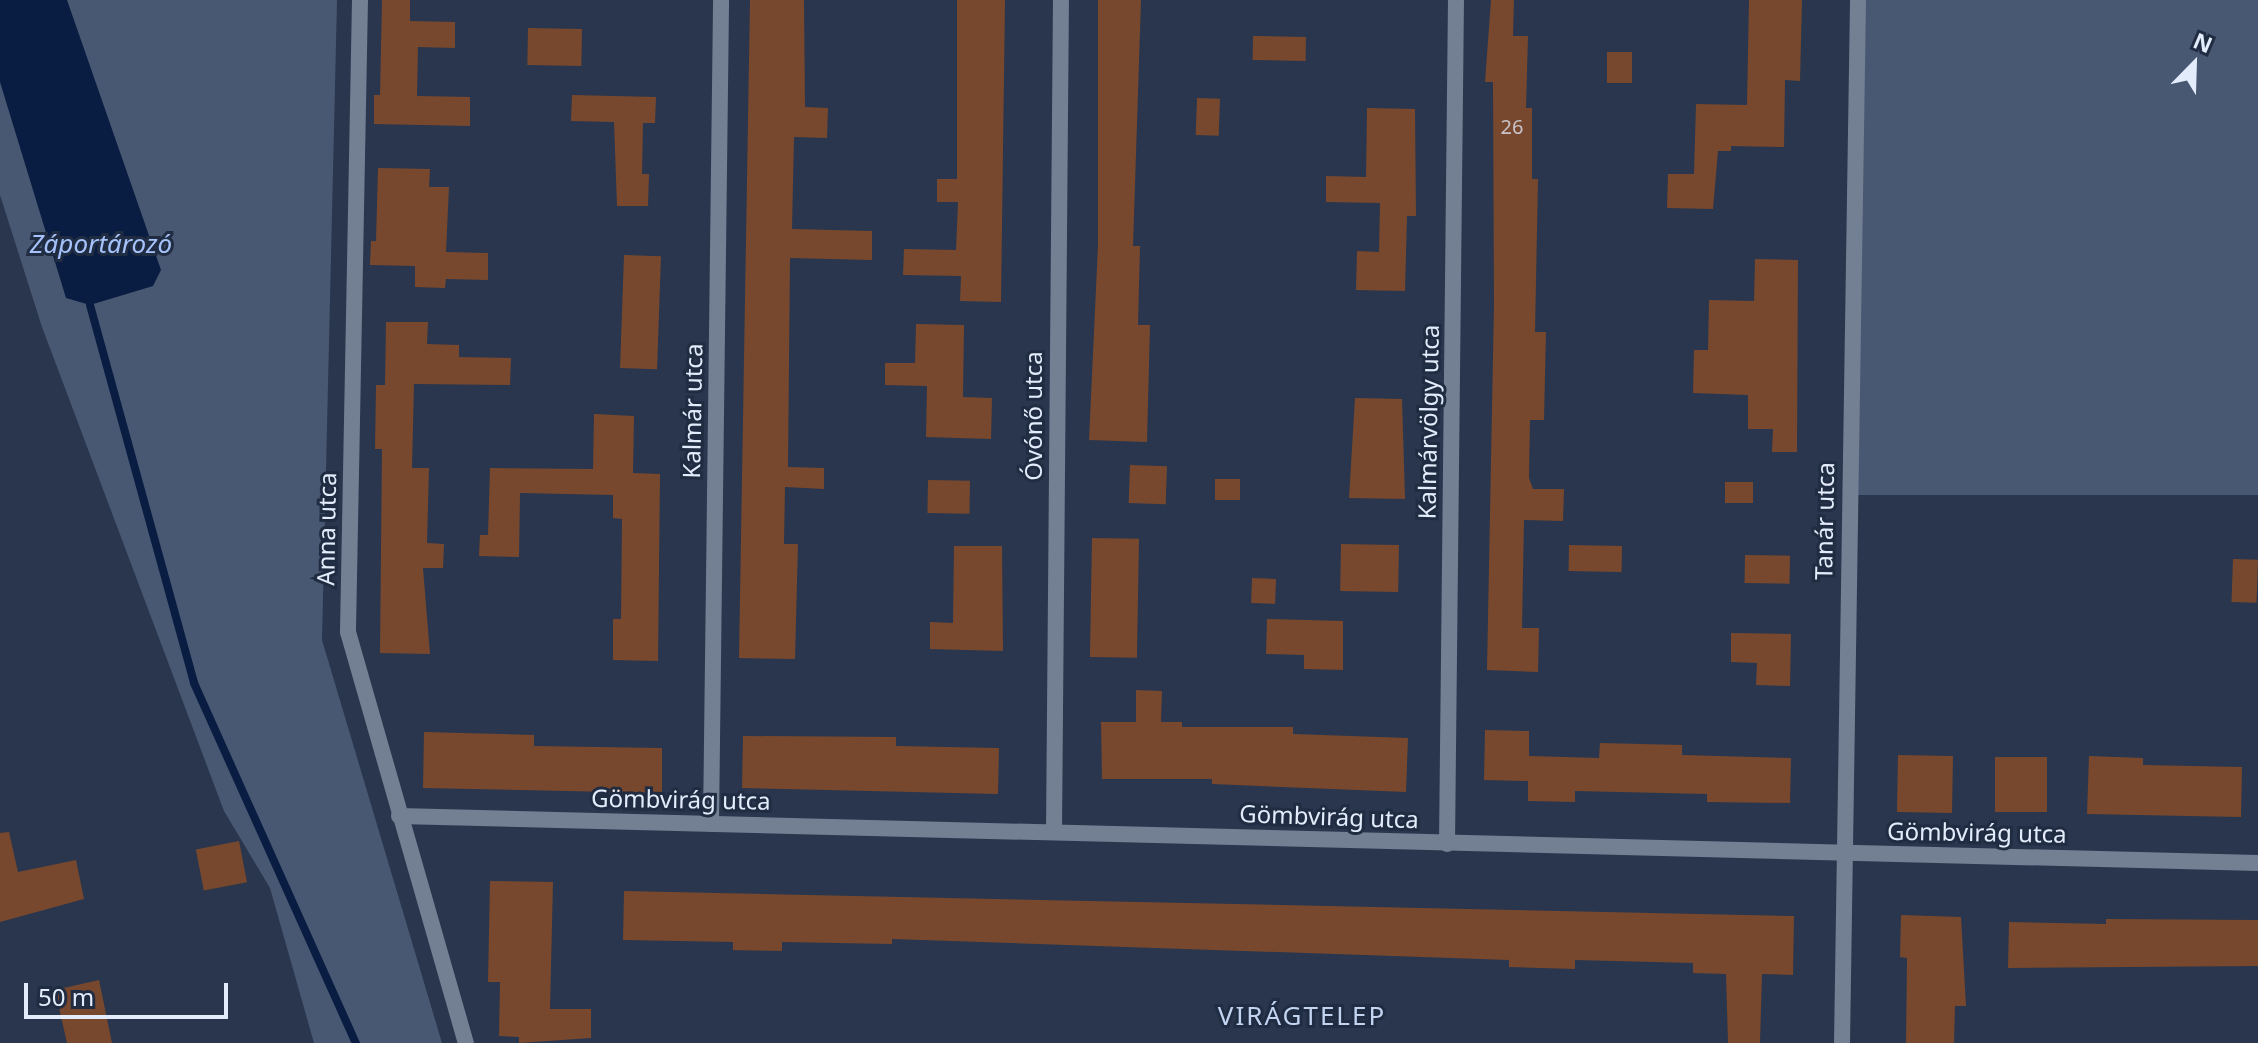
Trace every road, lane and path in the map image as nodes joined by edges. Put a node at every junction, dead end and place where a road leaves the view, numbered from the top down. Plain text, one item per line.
1 (360, 0) edge
2 (721, 0) edge
3 (1061, 0) edge
4 (1456, 0) edge
5 (1858, 0) edge
6 (399, 816) junction
7 (711, 824) junction
8 (1054, 832) junction
9 (1447, 844) junction
10 (1842, 852) junction
11 (2258, 863) edge
12 (466, 1043) edge
13 (1842, 1043) edge

1 - 6 street, Anna utca
2 - 7 street, Kalmár utca
3 - 8 street, Óvónő utca
4 - 9 street, Kalmárvölgy utca
5 - 10 street, Tanár utca
6 - 7 street, Gömbvirág utca
6 - 12 street, Anna utca
7 - 8 street, Gömbvirág utca
8 - 9 street, Gömbvirág utca
9 - 10 street, Gömbvirág utca
10 - 11 street, Gömbvirág utca
10 - 13 street, Tanár utca

